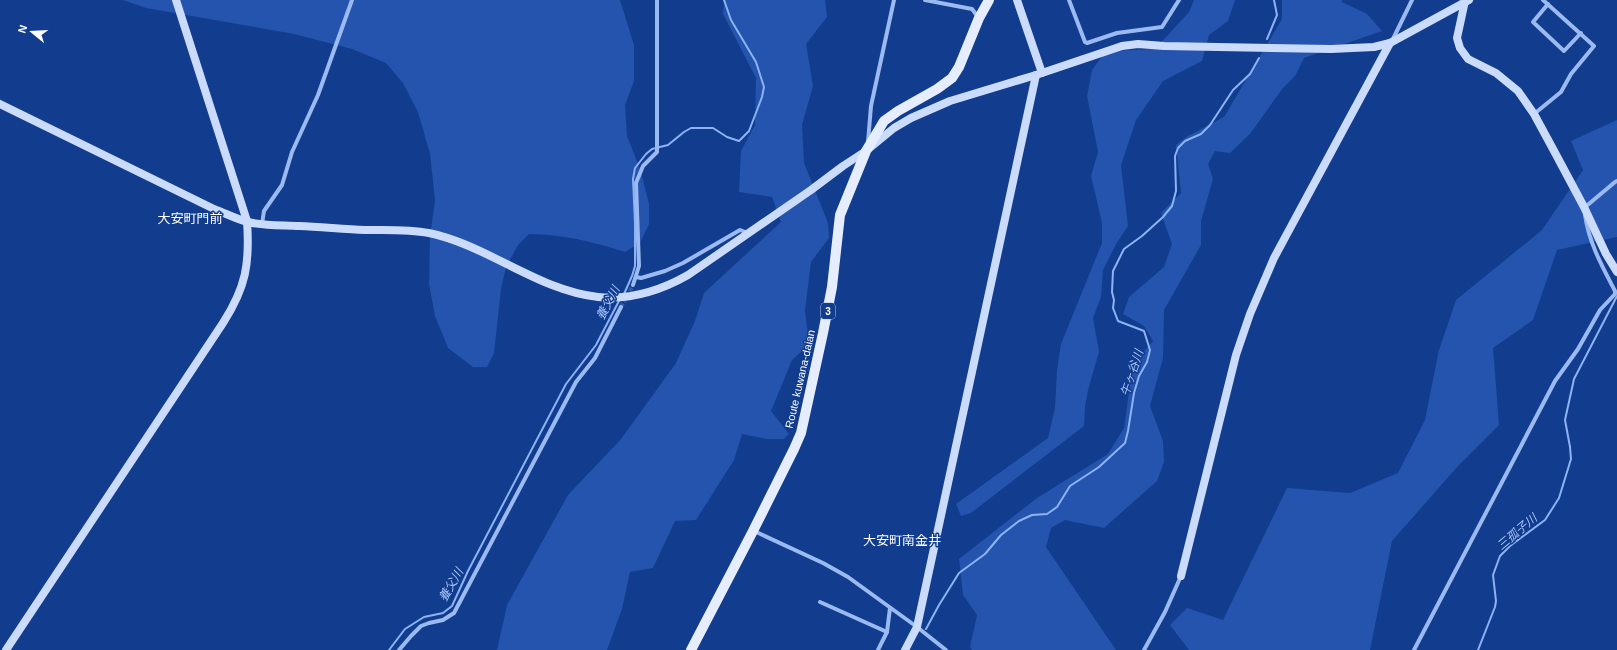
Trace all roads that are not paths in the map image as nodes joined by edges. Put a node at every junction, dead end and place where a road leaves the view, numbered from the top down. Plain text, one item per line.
1 (176, 0) edge
2 (352, 0) edge
3 (657, 0) edge
4 (894, 0) edge
5 (925, 0) edge
6 (989, 0) edge
7 (1018, 0) edge
8 (1068, 0) edge
9 (1179, 0) edge
10 (1412, 0) edge
11 (1543, 0) edge
12 (1466, 1) edge
13 (1548, 4) junction
14 (979, 18) junction
15 (1581, 33) junction
16 (1390, 43) junction
17 (1039, 74) junction
18 (0, 104) edge
19 (1534, 114) junction
20 (866, 151) junction
21 (1617, 181) edge
22 (1584, 207) junction
23 (247, 222) junction
24 (262, 224) junction
25 (746, 235) junction
26 (1617, 272) edge
27 (636, 277) junction
28 (633, 285) tunnel mouth
29 (621, 307) tunnel mouth
30 (753, 531) junction
31 (1181, 576) joint
32 (820, 602) dead end
33 (890, 608) junction
34 (917, 626) junction
35 (887, 632) junction
36 (6, 650) edge
37 (399, 650) edge
38 (691, 650) edge
39 (878, 650) edge
40 (905, 650) edge
41 (946, 650) edge
42 (1144, 650) edge
43 (1414, 650) edge

1 - 23 street
2 - 24 street
3 - 27 street
4 - 20 street
5 - 14 street
6 - 14 main road, Route kuwana-daian / 3
7 - 17 street
8 - 9 street
10 - 16 street
11 - 13 street
12 - 16 street
12 - 19 street
13 - 15 street
13 - 15 street
14 - 20 main road, Route kuwana-daian / 3
15 - 19 street
16 - 17 street
16 - 31 street
17 - 20 street
17 - 34 street
18 - 23 street
19 - 22 street
20 - 25 street
20 - 30 main road, Route kuwana-daian / 3
21 - 22 street
22 - 26 street
22 - 43 street
23 - 24 street
23 - 36 street
24 - 25 street
25 - 27 street
27 - 28 street
29 - 37 street
30 - 33 street
30 - 38 main road, Route kuwana-daian / 3
31 - 42 street
32 - 35 street
33 - 34 street
33 - 35 street
34 - 40 street
34 - 41 street
35 - 39 street

